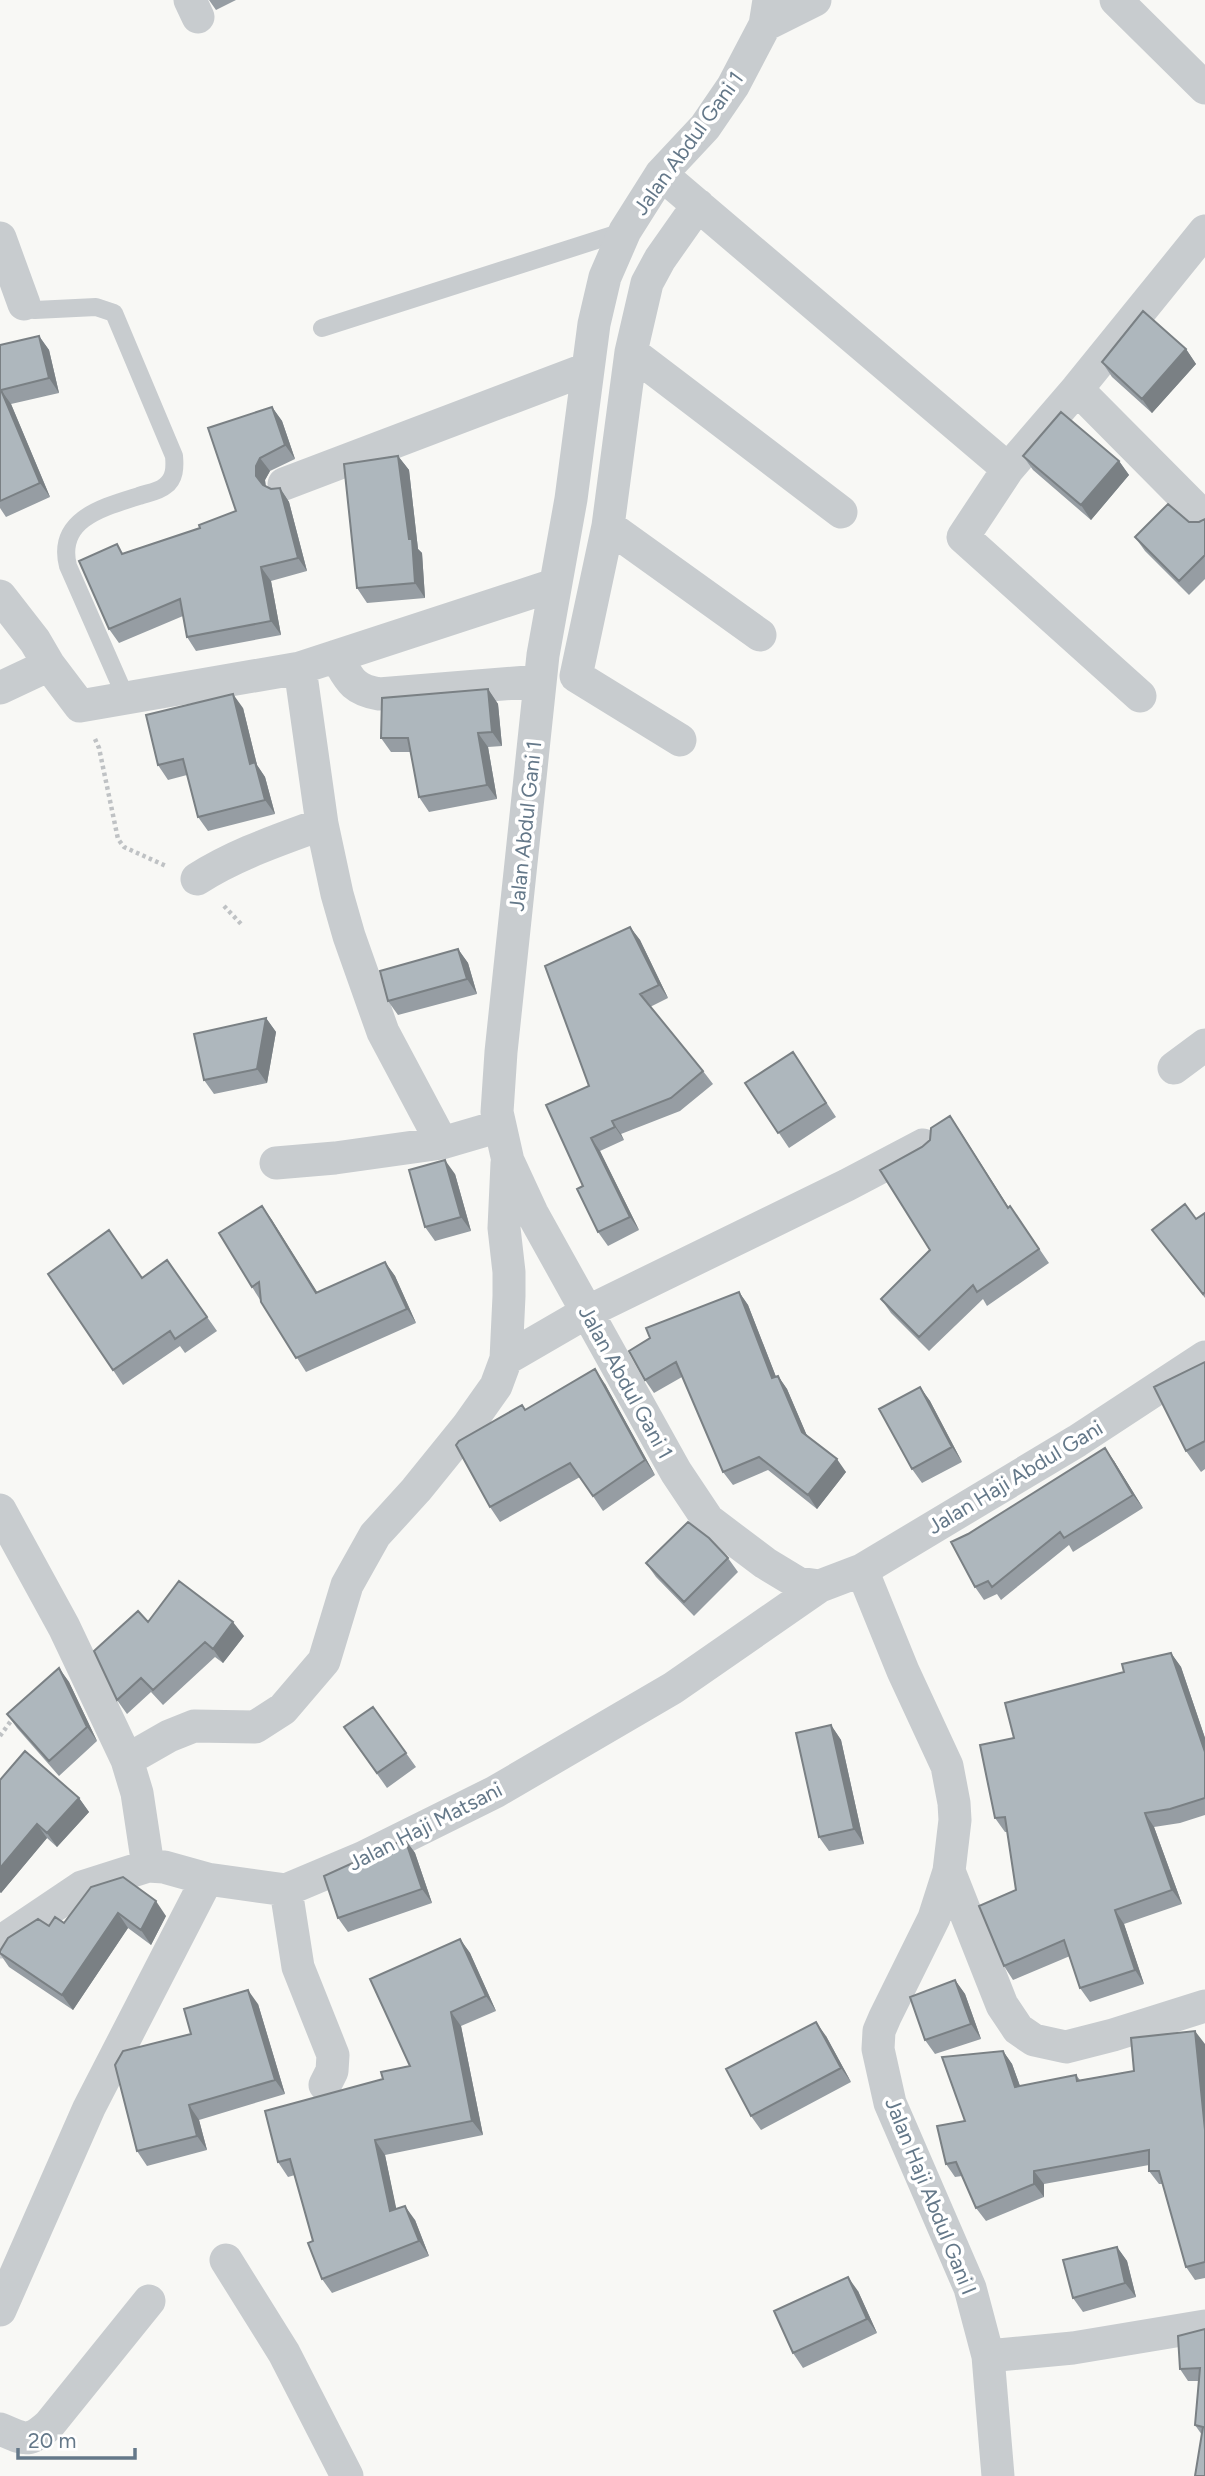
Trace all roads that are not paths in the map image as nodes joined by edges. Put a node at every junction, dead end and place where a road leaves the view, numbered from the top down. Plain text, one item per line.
1 (815, 0) edge
2 (1116, 0) edge
3 (767, 12) edge
4 (1205, 88) edge
5 (661, 174) junction
6 (698, 205) junction
7 (625, 231) junction
8 (0, 238) edge
9 (1199, 251) edge
10 (24, 304) joint
11 (322, 328) dead end
12 (631, 352) junction
13 (587, 369) junction
14 (1077, 389) junction
15 (1008, 469) junction
16 (284, 484) dead end
17 (841, 512) dead end
18 (1205, 518) edge
19 (608, 526) junction
20 (554, 585) junction
21 (0, 596) edge
22 (761, 635) dead end
23 (336, 656) junction
24 (49, 665) junction
25 (300, 668) junction
26 (540, 681) junction
27 (0, 688) edge
28 (1140, 696) dead end
29 (126, 698) junction
30 (680, 740) dead end
31 (323, 824) junction
32 (197, 879) road end
33 (1205, 1045) edge
34 (1174, 1068) dead end
35 (500, 1126) junction
36 (442, 1143) junction
37 (923, 1146) edge
38 (508, 1161) junction
39 (276, 1163) dead end
40 (587, 1311) junction
41 (1205, 1357) edge
42 (506, 1359) junction
43 (0, 1510) edge
44 (862, 1570) junction
45 (820, 1586) junction
46 (127, 1760) junction
47 (148, 1866) junction
48 (948, 1871) junction
49 (207, 1879) junction
50 (286, 1890) junction
51 (0, 1942) edge
52 (1205, 2006) edge
53 (325, 2085) dead end
54 (226, 2260) dead end
55 (149, 2301) dead end
56 (0, 2310) edge
57 (1205, 2326) edge
58 (988, 2356) junction
59 (0, 2429) edge
60 (347, 2476) edge
61 (999, 2476) edge

1 - 3 street
2 - 4 street
3 - 5 street, Jalan Abdul Gani 1
5 - 6 street
5 - 7 street, Jalan Abdul Gani 1
6 - 12 street
6 - 15 street
7 - 11 lane
7 - 13 street, Jalan Abdul Gani 1
8 - 10 street
9 - 14 street
10 - 29 lane
12 - 17 street
12 - 19 street
13 - 16 street
13 - 20 street, Jalan Abdul Gani 1
14 - 15 street
14 - 18 street
15 - 28 street
19 - 22 street
19 - 30 street
20 - 23 street
20 - 26 street, Jalan Abdul Gani 1
21 - 24 street
23 - 25 street
23 - 26 street
24 - 27 street
24 - 29 street
25 - 29 street
25 - 31 street
26 - 35 street, Jalan Abdul Gani 1
31 - 32 street
31 - 36 street
33 - 34 street
35 - 36 street
35 - 38 street, Jalan Abdul Gani 1
36 - 39 street
37 - 40 street
38 - 40 street, Jalan Abdul Gani 1
38 - 42 street
40 - 42 street
40 - 45 street, Jalan Abdul Gani 1
41 - 44 street, Jalan Haji Abdul Gani
42 - 46 street
43 - 46 street
44 - 45 street, Jalan Haji Abdul Gani
44 - 48 street, Jalan Haji Abdul Gani I
45 - 50 street, Jalan Haji Matsani
46 - 47 street
47 - 49 street
47 - 51 street
48 - 52 street
48 - 58 street, Jalan Haji Abdul Gani I
49 - 50 street
49 - 56 street
50 - 53 street
54 - 60 street
55 - 59 street
57 - 58 street
58 - 61 street, Jalan Haji Abdul Gani I

